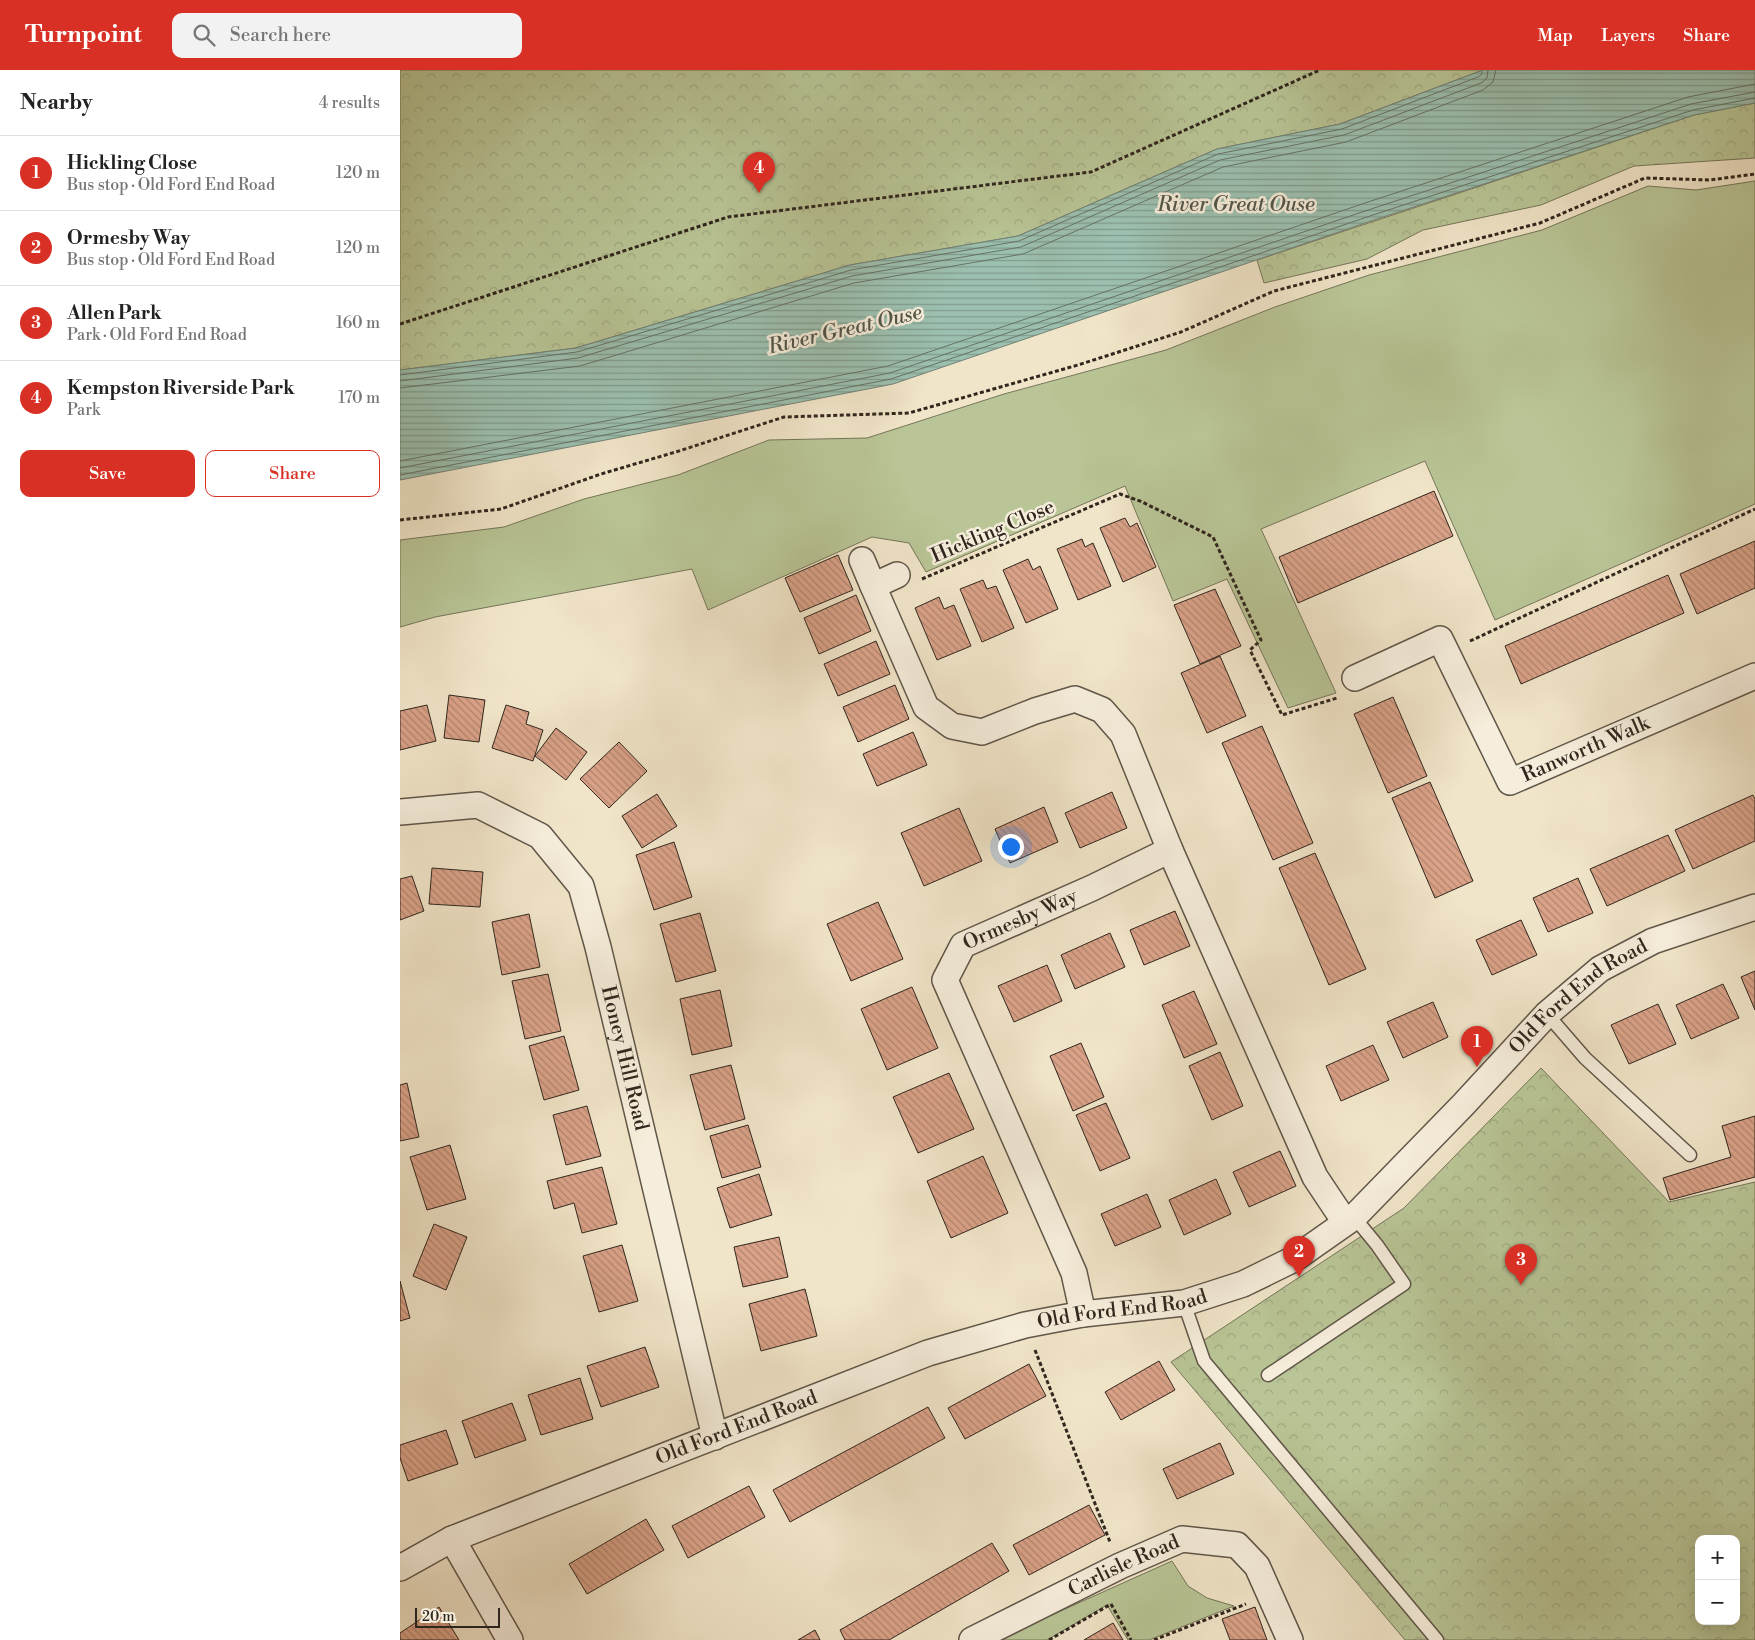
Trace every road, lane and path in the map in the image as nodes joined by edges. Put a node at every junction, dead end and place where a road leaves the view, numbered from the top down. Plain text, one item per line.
1 (1320, 70) edge
2 (1755, 174) edge
3 (400, 324) edge
4 (1755, 509) edge
5 (400, 520) edge
6 (862, 560) dead end
7 (907, 578) joint
8 (873, 586) junction
9 (1446, 652) junction
10 (1755, 676) edge
11 (1355, 678) joint
12 (400, 812) edge
13 (1170, 850) junction
14 (1755, 907) edge
15 (1547, 1014) junction
16 (1690, 1155) dead end
17 (1350, 1219) junction
18 (1184, 1304) junction
19 (1083, 1314) junction
20 (1025, 1325) junction
21 (1268, 1374) dead end
22 (715, 1437) junction
23 (452, 1539) junction
24 (1120, 1566) junction
25 (400, 1568) edge
26 (1098, 1576) junction
27 (1270, 1595) junction
28 (1111, 1604) junction
29 (510, 1640) edge
30 (972, 1640) edge
31 (1049, 1640) edge
32 (1132, 1640) edge
33 (1154, 1640) edge
34 (1290, 1640) edge
35 (1437, 1640) edge

1 - 3 path
2 - 5 path
4 - 9 path
6 - 8 street
7 - 8 street
7 - 11 path, Hickling Close
8 - 13 street
9 - 10 street, Ranworth Walk
9 - 11 street
12 - 22 street, Honey Hill Road
13 - 17 street
13 - 19 street, Ormesby Way
14 - 15 street, Old Ford End Road
15 - 16 lane
15 - 17 street, Old Ford End Road
17 - 18 street, Old Ford End Road
17 - 21 lane
18 - 19 street, Old Ford End Road
18 - 35 lane
19 - 20 street, Old Ford End Road
20 - 22 street, Old Ford End Road
20 - 24 path
22 - 23 street, Old Ford End Road
23 - 25 street, Old Ford End Road
23 - 29 street
24 - 26 street, Carlisle Road
24 - 27 street, Carlisle Road
26 - 28 path
26 - 30 street, Carlisle Road
27 - 33 path
27 - 34 street, Carlisle Road
28 - 31 path
28 - 32 path

